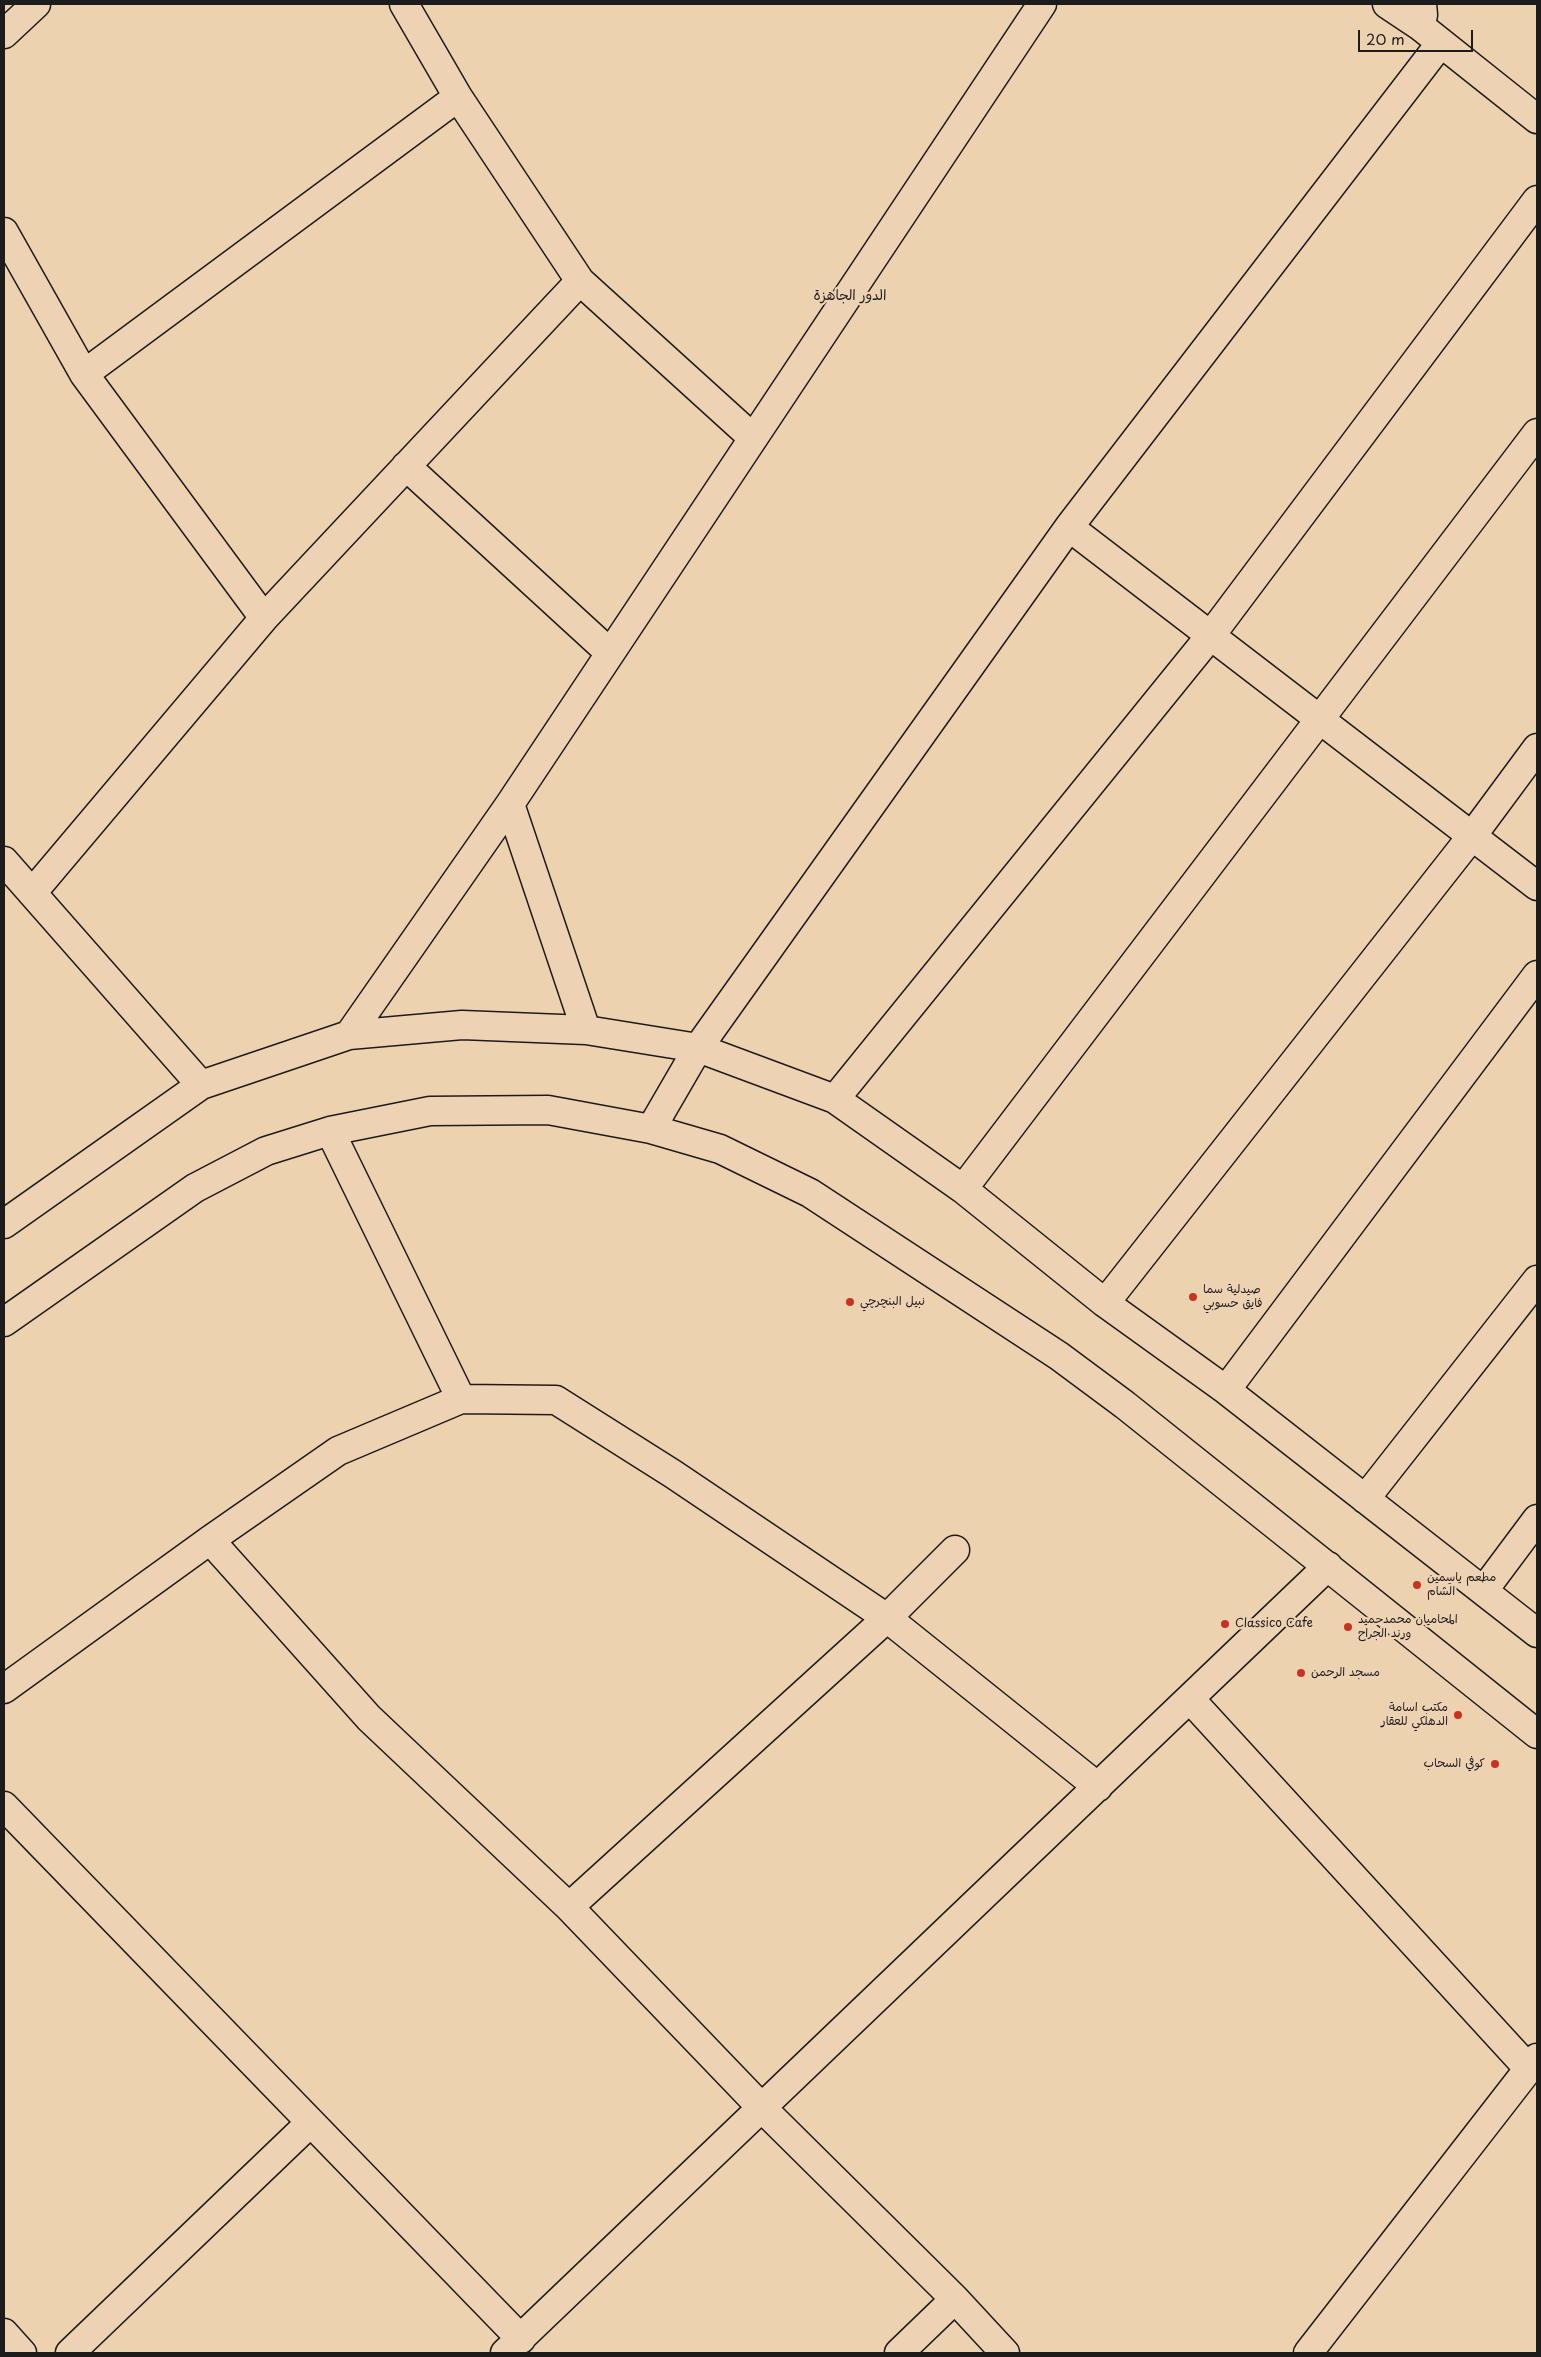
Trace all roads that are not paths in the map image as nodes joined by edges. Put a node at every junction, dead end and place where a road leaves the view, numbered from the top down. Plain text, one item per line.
1 (36, 4) edge
2 (404, 4) edge
3 (1042, 4) edge
4 (1387, 4) edge
5 (1421, 15) edge
6 (4, 34) edge
7 (1440, 44) junction
8 (458, 96) junction
9 (1537, 119) edge
10 (1537, 200) edge
11 (4, 232) edge
12 (580, 281) junction
13 (84, 374) junction
14 (1537, 433) edge
15 (753, 438) junction
16 (406, 466) junction
17 (1069, 526) junction
18 (264, 618) junction
19 (1211, 635) junction
20 (610, 653) junction
21 (1320, 719) junction
22 (1537, 748) edge
23 (510, 804) junction
24 (1472, 836) junction
25 (4, 861) edge
26 (1537, 886) edge
27 (32, 893) junction
28 (1537, 975) edge
29 (586, 1030) junction
30 (348, 1035) junction
31 (698, 1048) junction
32 (201, 1085) junction
33 (835, 1099) junction
34 (651, 1129) junction
35 (330, 1131) junction
36 (964, 1189) junction
37 (4, 1224) edge
38 (1537, 1280) edge
39 (1105, 1303) junction
40 (4, 1322) edge
41 (1226, 1390) junction
42 (461, 1399) junction
43 (1365, 1499) junction
44 (1537, 1519) edge
45 (210, 1540) junction
46 (955, 1550) dead end
47 (1328, 1566) junction
48 (1484, 1590) junction
49 (887, 1618) junction
50 (1537, 1633) edge
51 (4, 1690) edge
52 (1190, 1699) junction
53 (1537, 1734) edge
54 (1098, 1787) junction
55 (4, 1806) edge
56 (569, 1907) junction
57 (1533, 2064) edge
58 (762, 2108) junction
59 (310, 2123) junction
60 (955, 2299) junction
61 (4, 2334) edge
62 (513, 2346) edge
63 (22, 2353) edge
64 (70, 2353) edge
65 (899, 2353) edge
66 (1005, 2353) edge
67 (1308, 2353) edge

1 - 6 street
2 - 8 street
3 - 15 street
4 - 5 street
5 - 7 street
7 - 9 street
7 - 17 street
8 - 12 street
8 - 13 street
10 - 19 street
11 - 13 street
12 - 15 street
12 - 16 street
13 - 18 street
14 - 21 street
15 - 20 street
16 - 18 street
16 - 20 street
17 - 19 street
17 - 31 street
18 - 27 street
19 - 21 street
19 - 33 street
20 - 23 street
21 - 24 street
21 - 36 street
22 - 24 street
23 - 29 street
23 - 30 street
24 - 26 street
24 - 39 street
25 - 27 street
27 - 32 street
28 - 41 street
29 - 30 street
29 - 31 street
30 - 32 street
31 - 33 street
31 - 34 street
32 - 37 street
33 - 36 street
34 - 35 street
34 - 47 street
35 - 40 street
35 - 42 street
36 - 39 street
38 - 43 street
39 - 41 street
41 - 43 street
42 - 45 street
42 - 49 street
43 - 48 street
44 - 48 street
45 - 51 street
45 - 56 street
46 - 49 street
47 - 52 street
47 - 53 street
48 - 50 street
49 - 54 street
49 - 56 street
52 - 54 street
52 - 57 street
54 - 58 street
55 - 59 street
56 - 58 street
57 - 67 street
58 - 60 street
58 - 62 street
59 - 62 street
59 - 64 street
60 - 65 street
60 - 66 street
61 - 63 street

